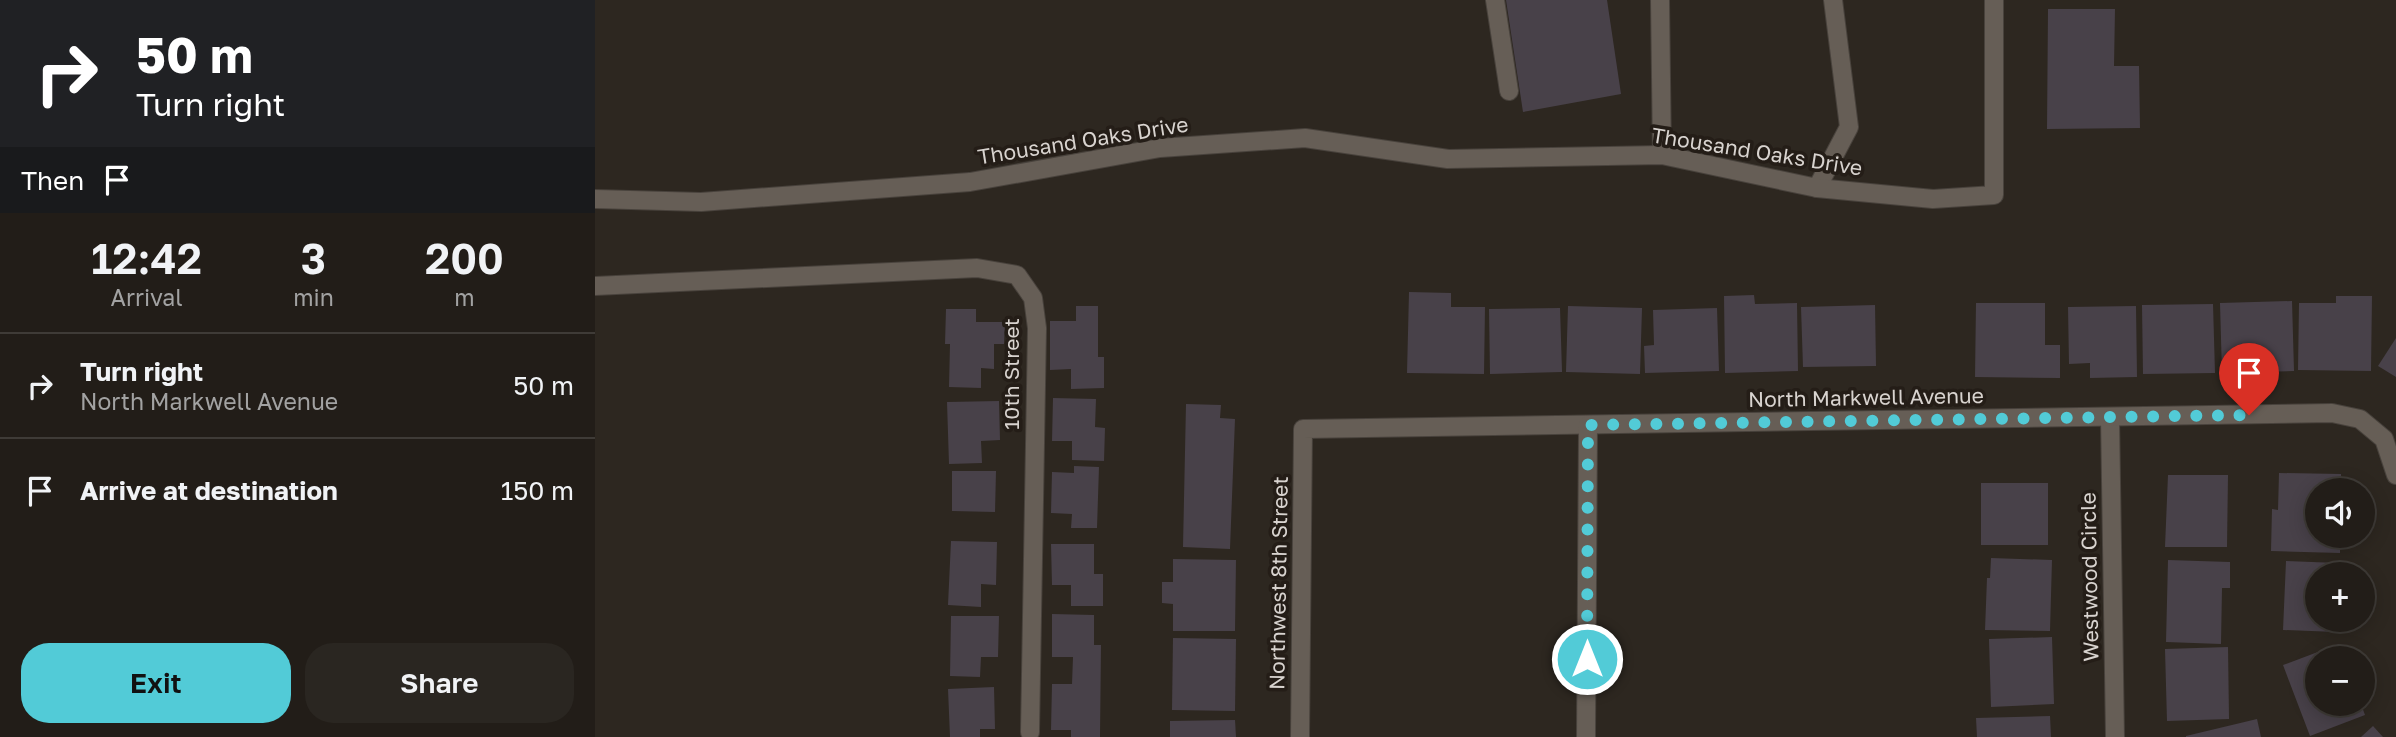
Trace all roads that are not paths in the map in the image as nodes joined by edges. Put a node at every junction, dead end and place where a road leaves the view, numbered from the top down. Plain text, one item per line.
1 (1495, 0) edge
2 (1660, 0) edge
3 (1833, 0) edge
4 (1994, 0) edge
5 (1509, 91) dead end
6 (1662, 155) junction
7 (1817, 188) junction
8 (595, 199) edge
9 (595, 286) edge
10 (2110, 416) junction
11 (1588, 425) junction
12 (1303, 429) joint
13 (2396, 475) edge
14 (1030, 732) dead end
15 (1300, 737) edge
16 (1586, 737) edge
17 (2115, 737) edge

1 - 5 street
2 - 6 street
3 - 7 street
4 - 7 street, Thousand Oaks Drive
6 - 7 street, Thousand Oaks Drive
6 - 8 street, Thousand Oaks Drive
9 - 14 street, 10th Street
10 - 11 street, North Markwell Avenue
10 - 13 street, North Markwell Avenue
10 - 17 street, Westwood Circle
11 - 12 street, North Markwell Avenue
11 - 16 street
12 - 15 street, Northwest 8th Street

